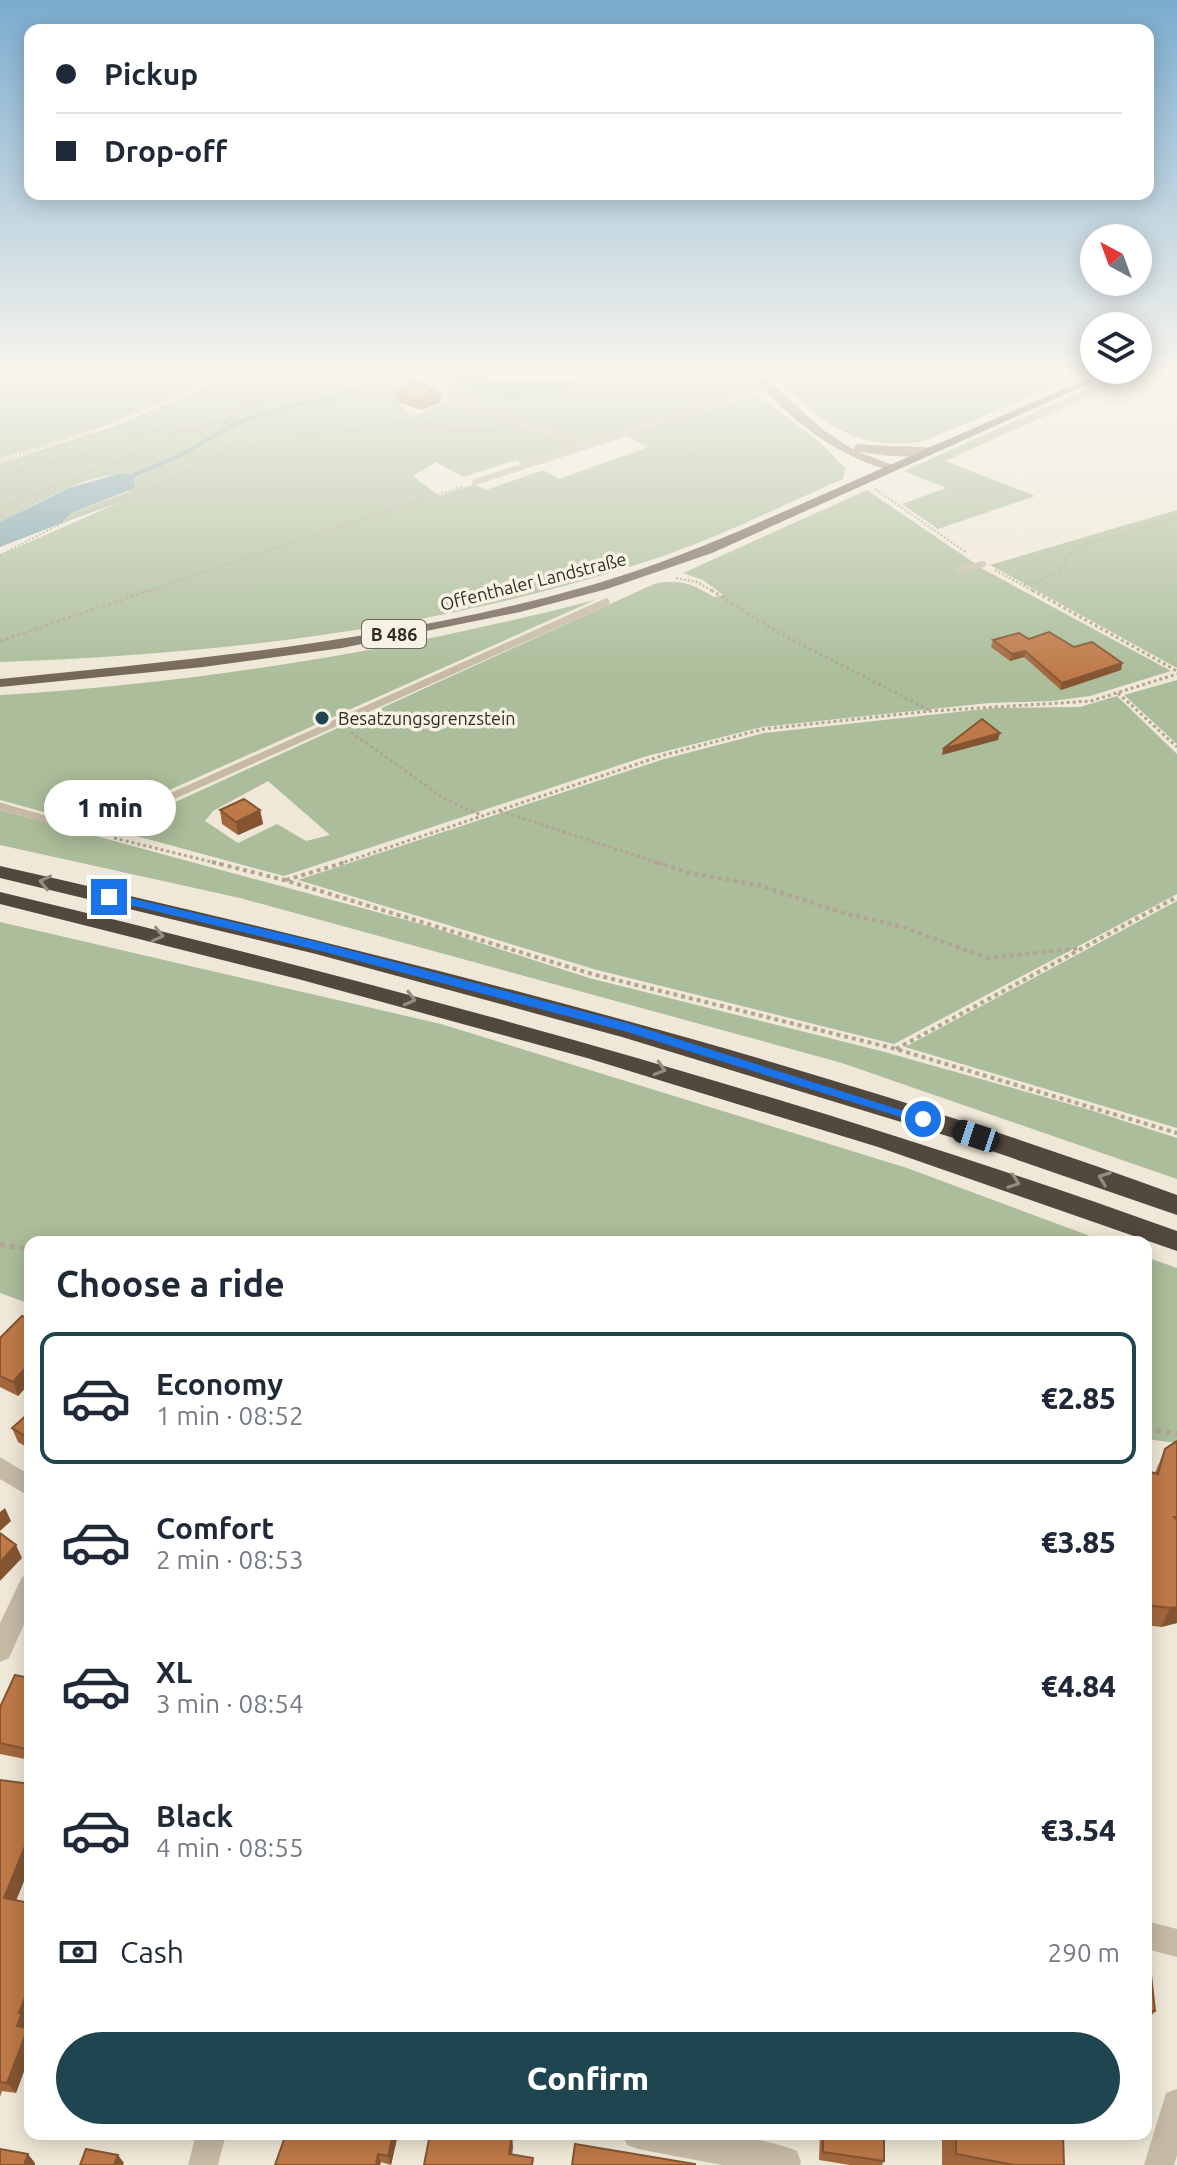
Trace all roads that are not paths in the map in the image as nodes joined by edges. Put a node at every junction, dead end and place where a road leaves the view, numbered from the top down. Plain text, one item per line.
1 (492, 476) edge
2 (860, 476) edge
3 (872, 476) edge
4 (861, 481) junction
5 (475, 482) road end
6 (983, 564) road end
7 (960, 570) dead end
8 (606, 602) dead end
9 (0, 675) edge
10 (55, 676) junction
11 (0, 683) edge
12 (0, 806) edge
13 (0, 872) edge
14 (0, 898) edge
15 (1177, 1205) edge
16 (1177, 1241) edge
17 (0, 1467) edge
18 (24, 1483) edge
19 (24, 1598) edge
20 (0, 1650) edge
21 (1152, 1937) edge
22 (1177, 1943) edge
23 (1177, 2104) edge
24 (209, 2140) edge
25 (673, 2140) edge
26 (786, 2162) dead end
27 (203, 2165) edge
28 (1159, 2165) edge

1 - 5 lane
2 - 4 street
3 - 4 main road, Offenthaler Landstraße / B 486
4 - 10 main road, Offenthaler Landstraße / B 486
6 - 7 lane
8 - 12 lane
9 - 10 main road, Offenthaler Landstraße / B 486
10 - 11 main road, Offenthaler Landstraße / B 486
15 -> 13 highway
14 -> 16 highway
17 - 18 street
19 - 20 street
21 - 22 street
23 - 28 street
24 - 27 street
25 - 26 street

